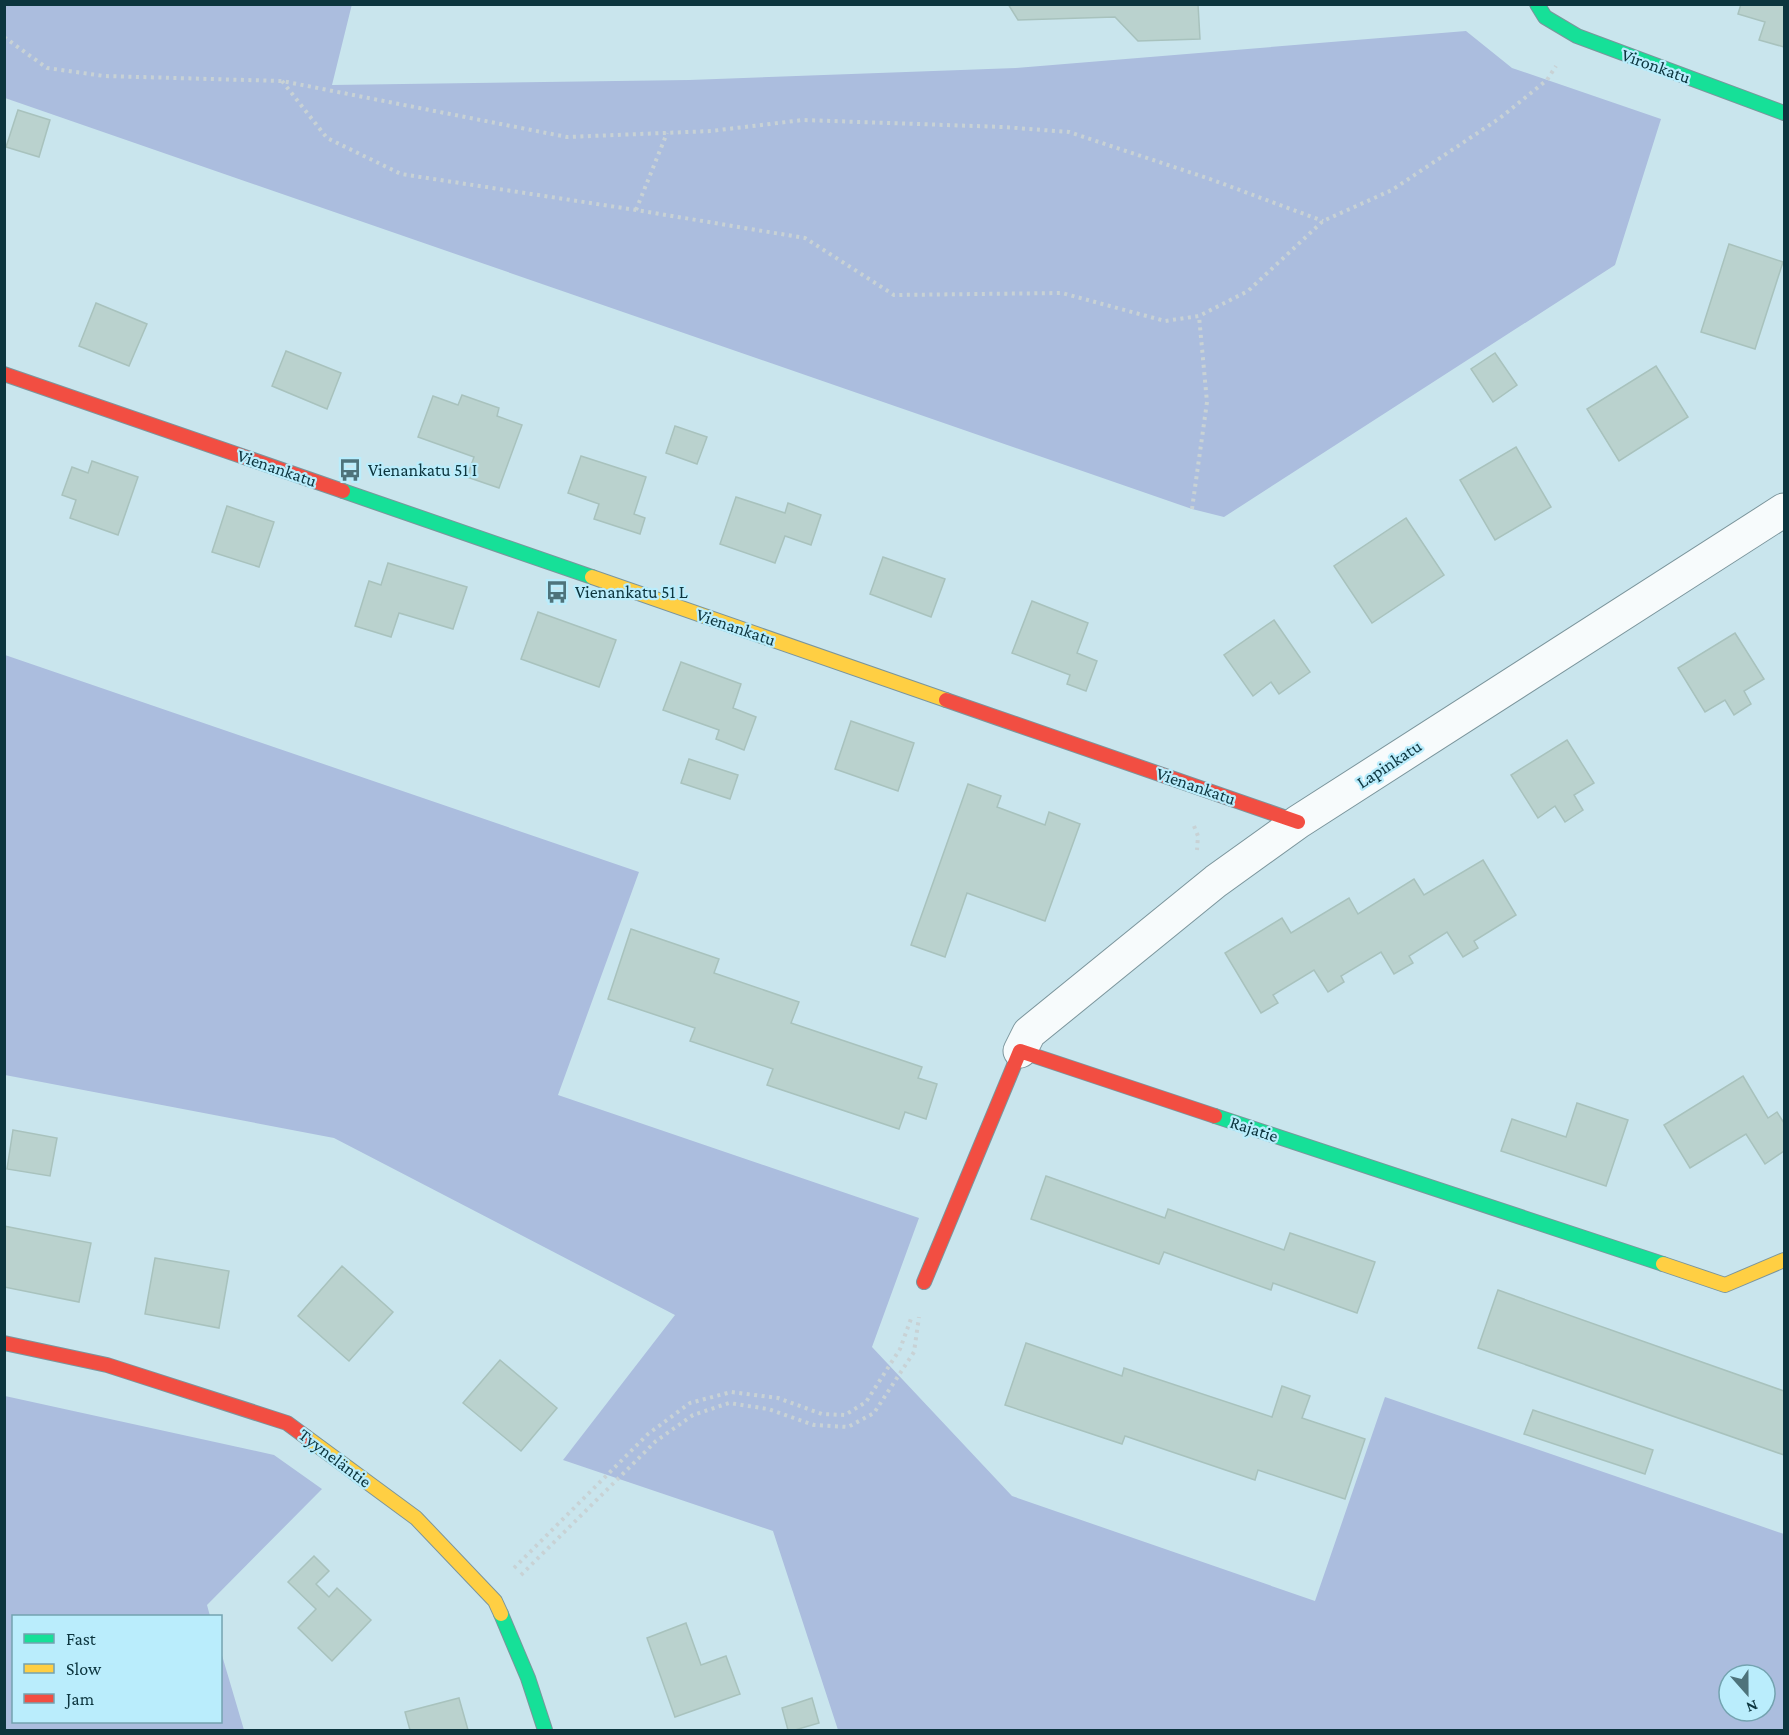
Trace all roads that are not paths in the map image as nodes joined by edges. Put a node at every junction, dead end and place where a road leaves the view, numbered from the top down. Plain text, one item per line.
1 (1538, 4) edge
2 (1785, 113) edge
3 (4, 374) edge
4 (1785, 510) edge
5 (1298, 822) junction
6 (1020, 1051) junction
7 (1785, 1260) edge
8 (924, 1282) road end
9 (4, 1343) edge
10 (545, 1731) edge

1 - 2 street, Vironkatu
3 - 5 street, Vienankatu
4 - 5 street, Lapinkatu
5 - 6 street, Lapinkatu
6 - 7 street, Rajatie
6 - 8 street
9 - 10 street, Tyyneläntie

